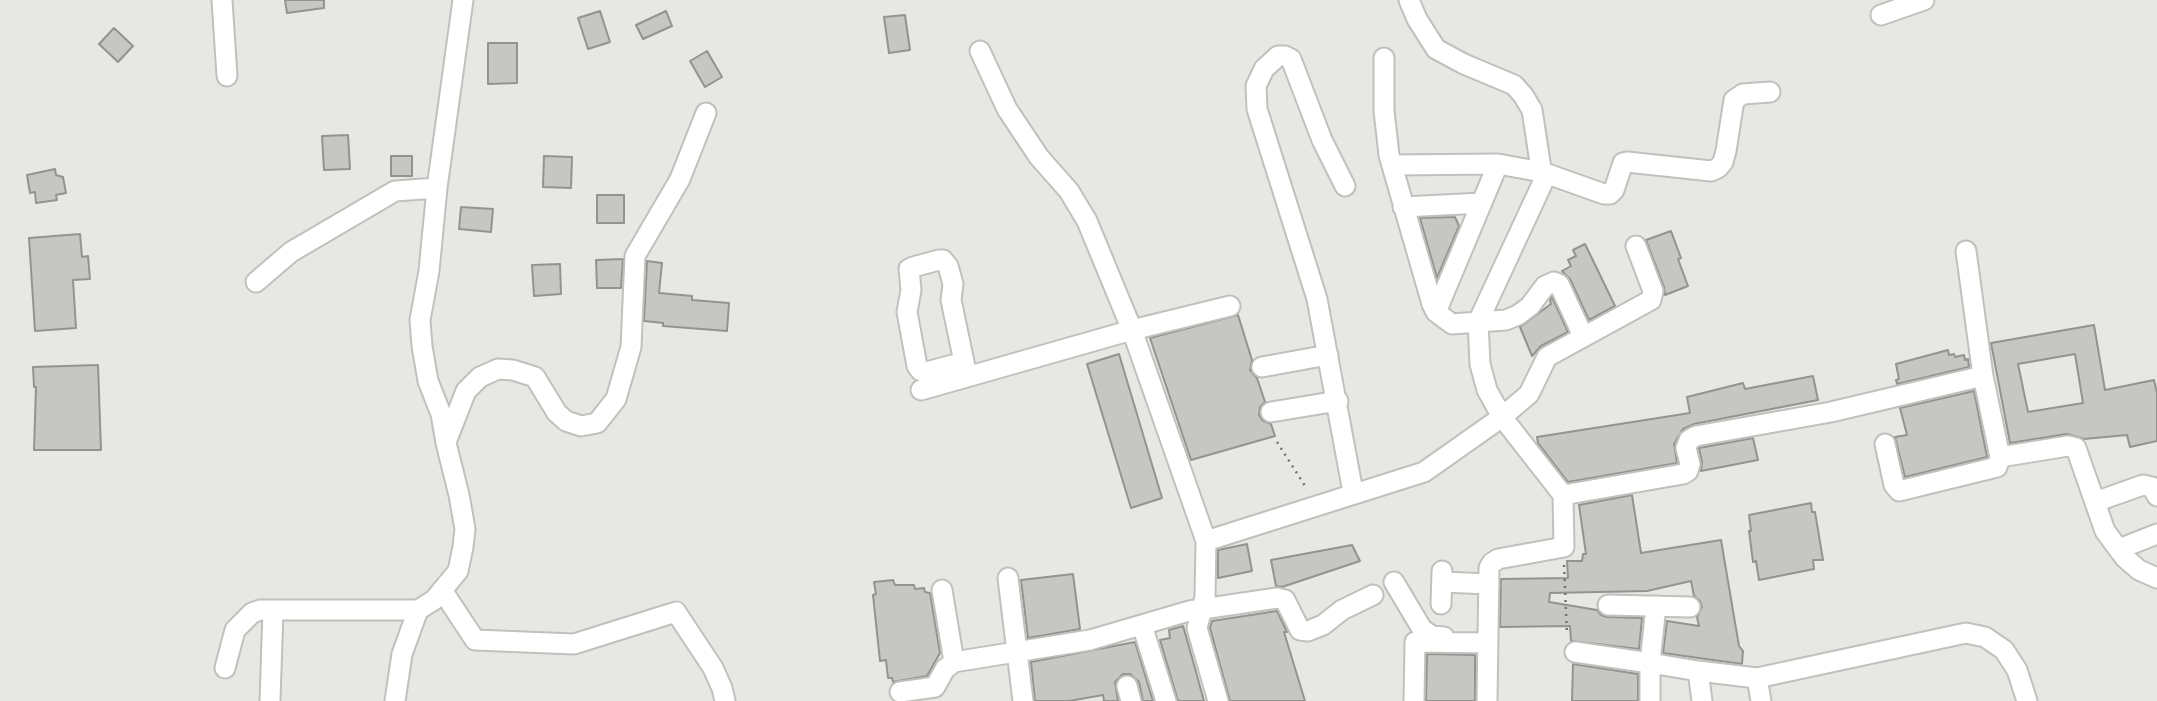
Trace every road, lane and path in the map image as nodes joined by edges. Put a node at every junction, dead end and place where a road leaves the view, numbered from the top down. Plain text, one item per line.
1 (222, 0) edge
2 (463, 0) edge
3 (1409, 0) edge
4 (1924, 0) edge
5 (1881, 15) dead end
6 (980, 51) dead end
7 (1384, 58) dead end
8 (227, 76) dead end
9 (1770, 92) dead end
10 (706, 113) dead end
11 (1498, 164) junction
12 (1391, 165) junction
13 (1542, 172) junction
14 (1345, 186) dead end
15 (437, 188) junction
16 (1482, 203) junction
17 (1403, 207) junction
18 (1636, 246) dead end
19 (1966, 251) dead end
20 (256, 282) dead end
21 (1230, 306) dead end
22 (1436, 312) junction
23 (1478, 322) junction
24 (1132, 330) junction
25 (1583, 336) junction
26 (1328, 355) junction
27 (1262, 367) dead end
28 (966, 369) junction
29 (1983, 376) junction
30 (921, 390) dead end
31 (1338, 401) junction
32 (1271, 412) dead end
33 (1502, 417) junction
34 (1277, 442) dead end
35 (446, 443) junction
36 (1885, 444) dead end
37 (2000, 457) junction
38 (1353, 492) junction
39 (1563, 495) junction
40 (2157, 496) edge
41 (2095, 502) junction
42 (1315, 505) junction
43 (2157, 534) edge
44 (1206, 541) junction
45 (1564, 547) junction
46 (2119, 549) junction
47 (1008, 578) dead end
48 (2157, 578) edge
49 (1394, 582) dead end
50 (1489, 584) junction
51 (442, 590) junction
52 (942, 590) dead end
53 (1373, 595) dead end
54 (1441, 604) dead end
55 (1608, 605) dead end
56 (1656, 606) junction
57 (1690, 607) dead end
58 (273, 610) junction
59 (418, 610) junction
60 (1202, 610) junction
61 (1142, 625) junction
62 (1488, 640) junction
63 (1017, 652) junction
64 (1575, 652) joint
65 (954, 662) junction
66 (1650, 663) junction
67 (225, 668) dead end
68 (1698, 671) junction
69 (1757, 678) junction
70 (900, 692) dead end
71 (270, 701) edge
72 (395, 701) edge
73 (725, 701) edge
74 (1023, 701) edge
75 (1166, 701) edge
76 (1218, 701) edge
77 (1414, 701) edge
78 (1488, 701) edge
79 (1650, 701) edge
80 (1702, 701) edge
81 (1761, 701) edge
82 (2027, 701) edge

1 - 8 street
2 - 15 street
3 - 13 street
4 - 5 street
6 - 24 street
7 - 12 street
9 - 13 street
10 - 35 street
11 - 12 street
11 - 13 street
11 - 16 street
12 - 17 street
13 - 23 street
14 - 26 street
15 - 20 street
15 - 35 street
16 - 17 street
16 - 22 street
17 - 22 street
18 - 25 street
19 - 29 street
21 - 24 street
22 - 23 street
23 - 25 street
23 - 33 street
24 - 28 street
24 - 44 street
25 - 33 street
26 - 27 street
26 - 31 street
28 - 28 street
28 - 30 street
29 - 37 street
29 - 39 street
31 - 32 street
31 - 38 street
33 - 38 street
33 - 39 street
34 - 42 path
35 - 51 street
36 - 37 street
37 - 41 street
38 - 42 street
39 - 45 street
40 - 41 street
41 - 46 street
42 - 44 street
43 - 46 street
44 - 60 street
45 - 50 street
45 - 64 path
46 - 48 street
47 - 63 street
49 - 62 street
50 - 54 street
50 - 62 street
51 - 59 street
51 - 73 street
52 - 65 street
53 - 60 street
55 - 56 street
56 - 57 street
56 - 66 street
58 - 59 street
58 - 67 street
58 - 71 street
59 - 72 street
60 - 61 street
60 - 76 street
61 - 63 street
61 - 75 street
62 - 77 street
62 - 78 street
63 - 65 street
63 - 74 street
64 - 66 street
65 - 70 street
66 - 68 street
66 - 79 street
68 - 69 street
68 - 80 street
69 - 81 street
69 - 82 street

